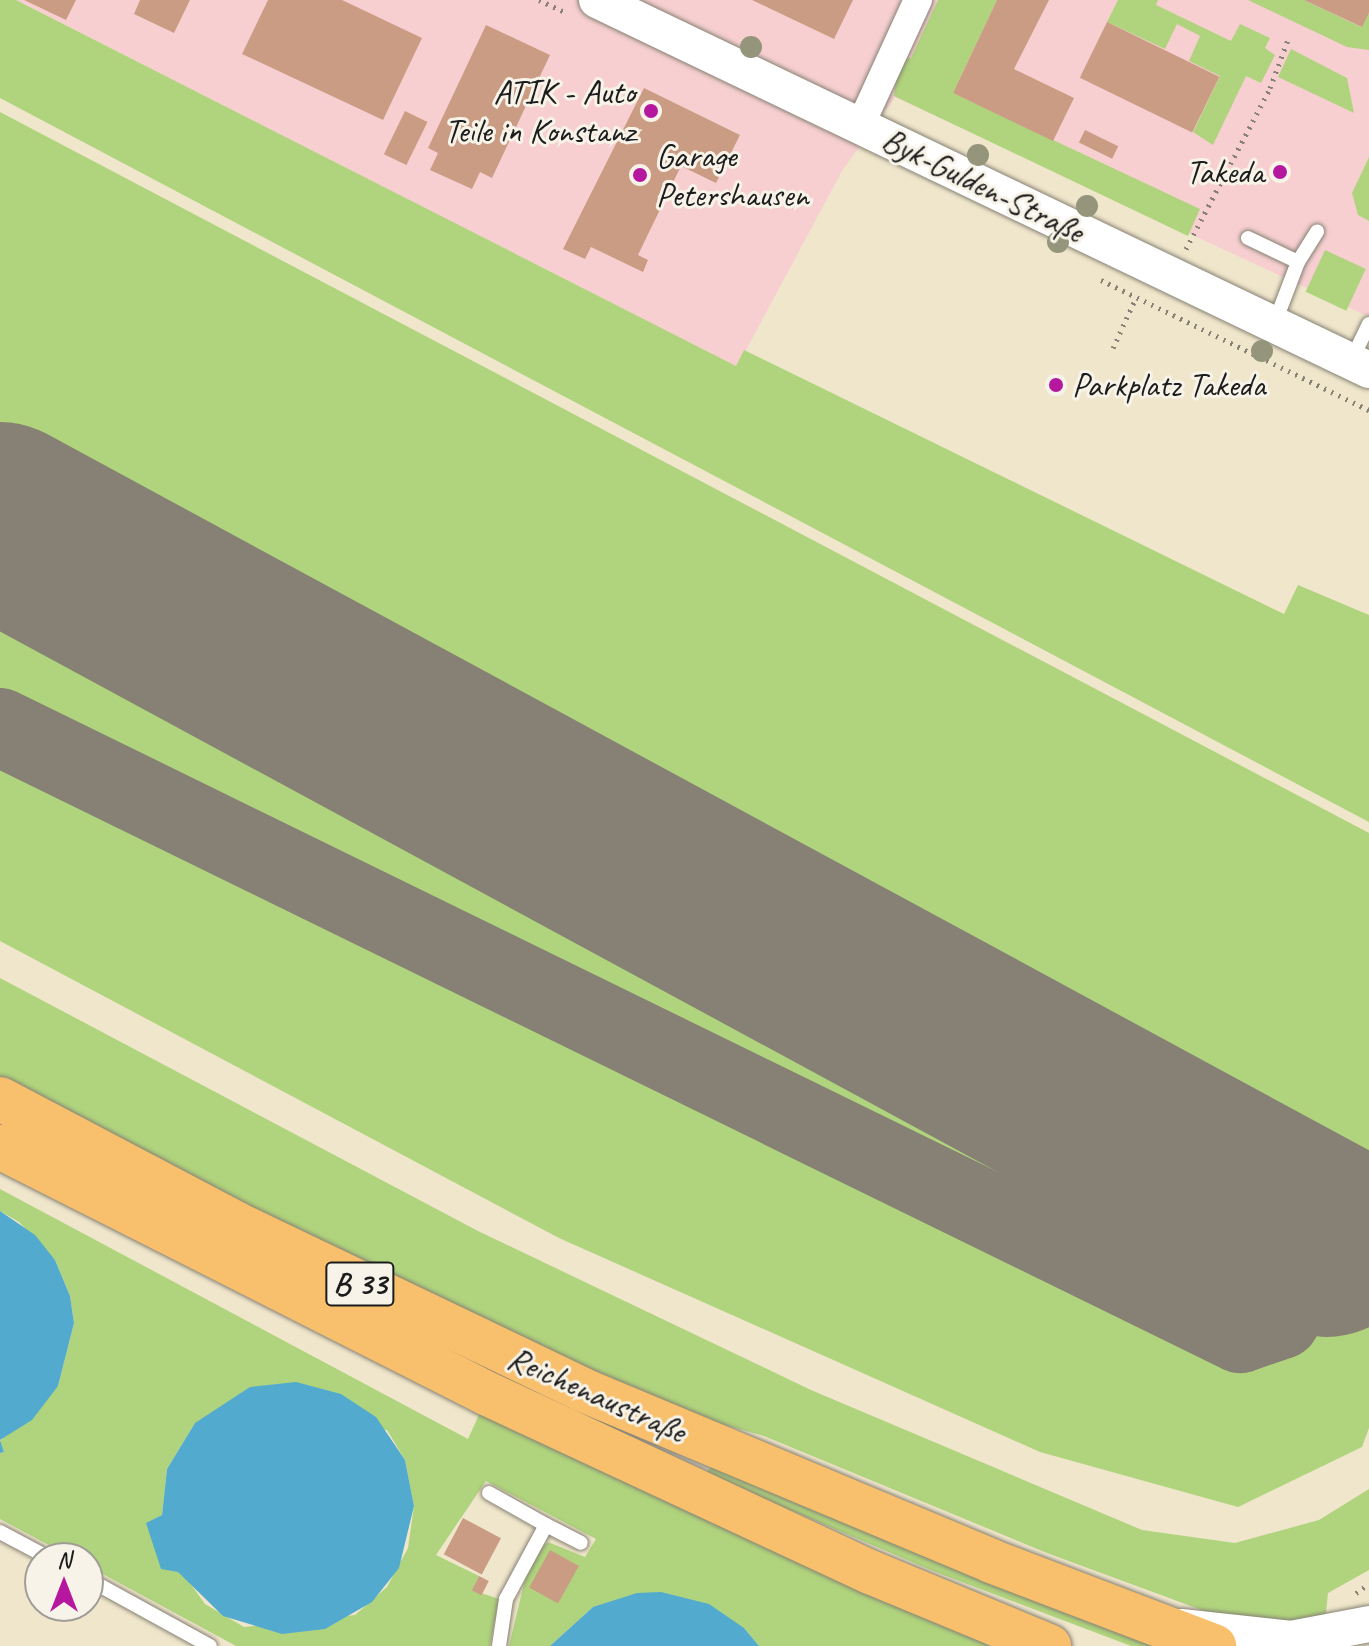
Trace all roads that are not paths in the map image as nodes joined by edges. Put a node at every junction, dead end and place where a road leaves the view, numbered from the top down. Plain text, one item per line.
1 (597, 0) edge
2 (918, 0) edge
3 (860, 126) junction
4 (1317, 232) dead end
5 (1248, 238) dead end
6 (1298, 262) junction
7 (1369, 324) edge
8 (1273, 326) junction
9 (1360, 366) edge
10 (0, 1099) edge
11 (0, 1147) edge
12 (489, 1493) dead end
13 (546, 1525) junction
14 (0, 1532) edge
15 (581, 1543) dead end
16 (24, 1545) edge
17 (104, 1588) edge
18 (1157, 1624) junction
19 (1369, 1624) edge
20 (210, 1646) edge
21 (499, 1646) edge
22 (1049, 1646) edge
23 (1214, 1646) edge

1 - 3 street, Byk-Gulden-Straße
2 - 3 street
3 - 8 street, Byk-Gulden-Straße
4 - 6 lane
5 - 6 lane
6 - 8 lane
7 - 9 lane
8 - 9 street, Byk-Gulden-Straße
10 - 18 main road, Reichenaustraße / B 33
11 - 22 main road, Reichenaustraße / B 33
12 - 13 lane
13 - 15 lane
13 - 21 lane
14 - 16 lane
17 - 20 lane
18 - 19 street
18 - 23 main road, Reichenaustraße / B 33

